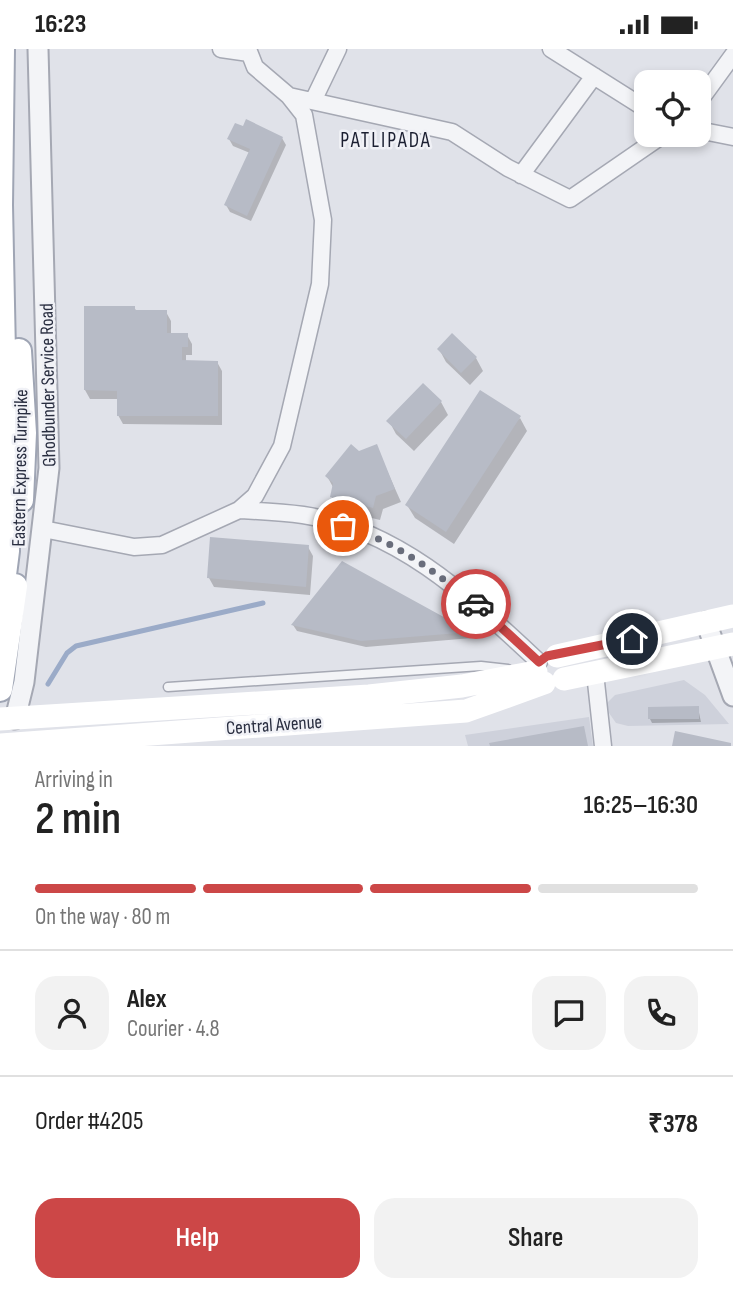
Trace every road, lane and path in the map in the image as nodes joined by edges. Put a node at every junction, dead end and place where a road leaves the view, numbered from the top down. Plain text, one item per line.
1 (2, 49) edge
2 (38, 49) edge
3 (221, 49) edge
4 (338, 49) edge
5 (551, 49) edge
6 (248, 51) edge
7 (733, 55) edge
8 (594, 76) junction
9 (711, 85) edge
10 (289, 96) junction
11 (313, 101) junction
12 (634, 101) edge
13 (711, 133) edge
14 (733, 137) edge
15 (646, 147) edge
16 (521, 175) junction
17 (0, 205) edge
18 (1, 249) edge
19 (239, 510) junction
20 (43, 529) junction
21 (0, 606) edge
22 (733, 616) edge
23 (706, 622) junction
24 (724, 646) edge
25 (548, 670) junction
26 (595, 673) junction
27 (168, 687) dead end
28 (0, 689) edge
29 (733, 696) edge
30 (8, 719) edge
31 (3, 745) edge
32 (603, 746) edge

1 - 17 main road
2 - 20 street, Ghodbunder Service Road
3 - 6 street
4 - 11 street
5 - 8 street
6 - 10 street
7 - 9 street
8 - 12 street
8 - 16 street
10 - 11 street
10 - 19 street
11 - 16 street
13 - 14 street
15 - 16 street
17 - 18 main road
17 - 28 main road, Eastern Express Turnpike
18 - 21 main road
19 - 20 street
19 - 25 street
20 - 30 street, Ghodbunder Service Road
22 - 23 main road, Central Avenue
23 - 24 street
23 - 25 main road, Central Avenue
24 - 26 main road, Central Avenue
24 - 29 street
25 - 26 main road, Central Avenue
25 - 27 lane
25 - 30 main road, Central Avenue
25 - 31 main road, Central Avenue
26 - 32 street

